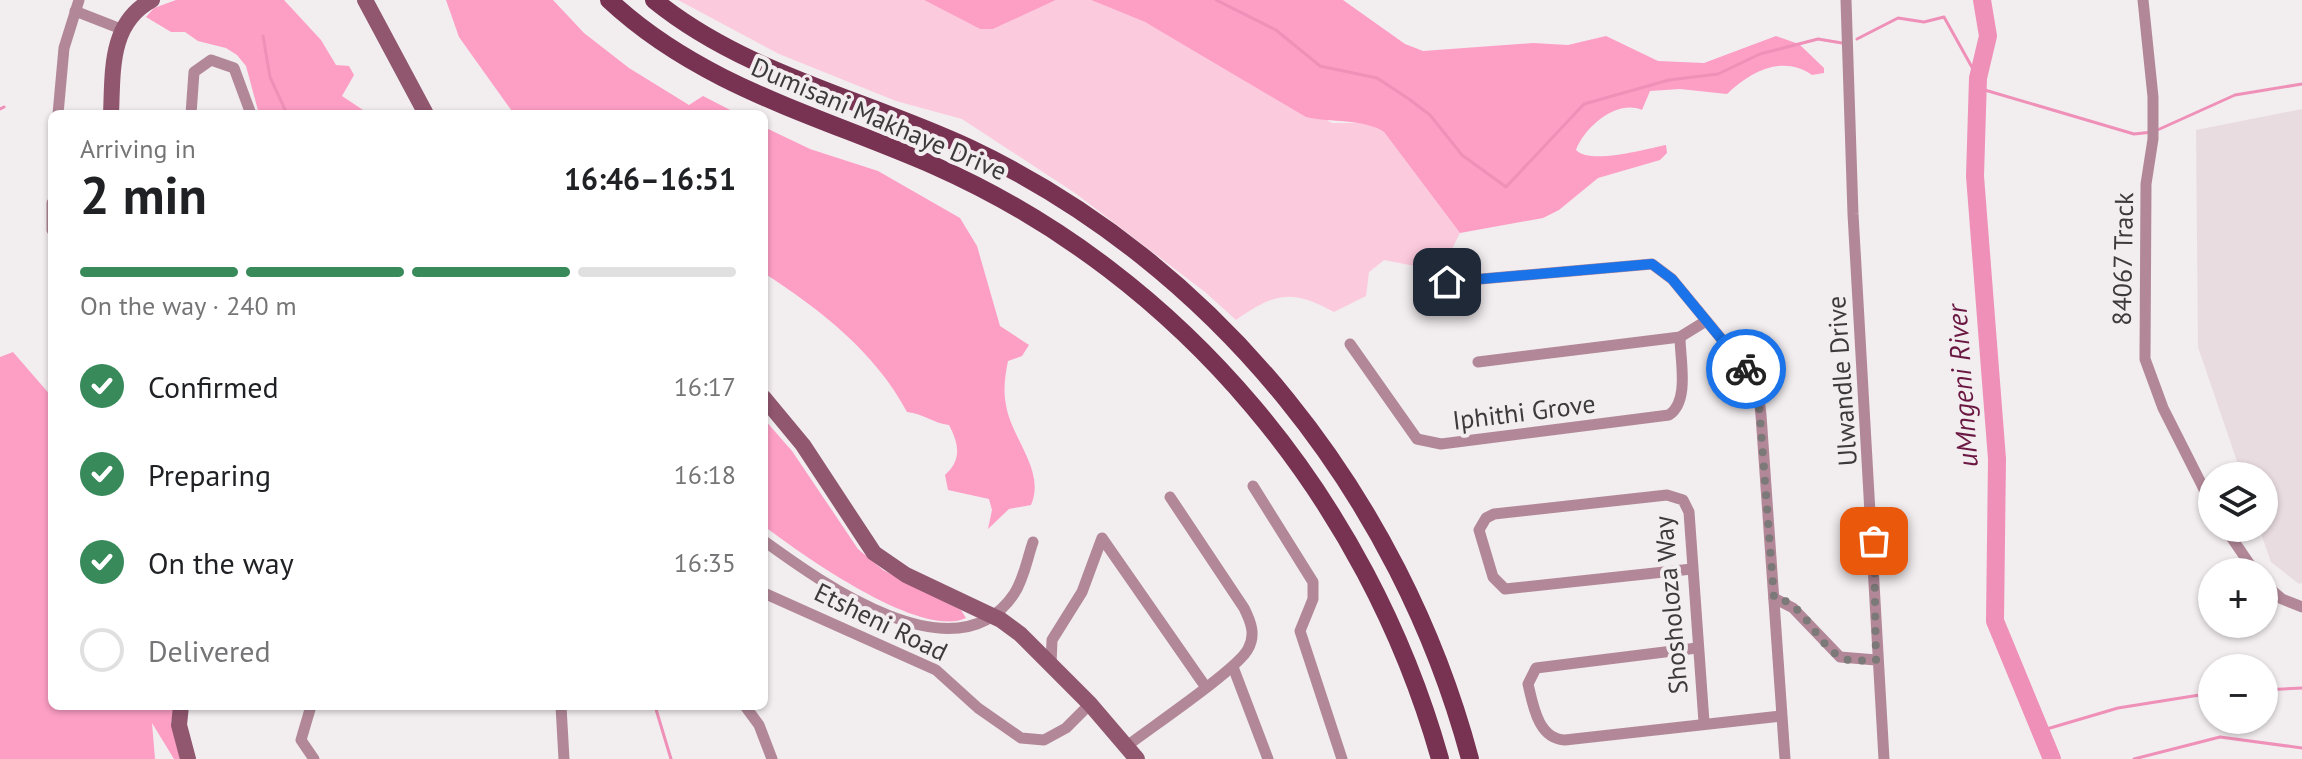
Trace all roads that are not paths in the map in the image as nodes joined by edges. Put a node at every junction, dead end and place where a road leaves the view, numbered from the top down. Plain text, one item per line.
1 (152, 0) edge
2 (365, 0) edge
3 (609, 0) edge
4 (654, 0) edge
5 (1846, 0) edge
6 (2143, 0) edge
7 (77, 5) edge
8 (121, 29) junction
9 (58, 110) edge
10 (111, 110) edge
11 (191, 110) edge
12 (250, 110) edge
13 (424, 110) edge
14 (1447, 282) dead end
15 (1706, 321) junction
16 (1680, 337) junction
17 (1350, 344) dead end
18 (1478, 362) dead end
19 (768, 403) edge
20 (2198, 477) edge
21 (1253, 486) dead end
22 (1170, 497) dead end
23 (1033, 542) dead end
24 (768, 544) edge
25 (1692, 569) junction
26 (768, 595) edge
27 (2278, 596) edge
28 (1774, 598) junction
29 (2302, 607) edge
30 (991, 615) junction
31 (1697, 648) junction
32 (1876, 660) junction
33 (1051, 665) junction
34 (1233, 667) junction
35 (1205, 686) junction
36 (1090, 704) junction
37 (181, 710) edge
38 (310, 710) edge
39 (561, 710) edge
40 (748, 710) edge
41 (1781, 716) junction
42 (1704, 722) junction
43 (1132, 752) edge
44 (188, 759) edge
45 (314, 759) edge
46 (564, 759) edge
47 (772, 759) edge
48 (1268, 759) edge
49 (1342, 759) edge
50 (1440, 759) edge
51 (1470, 759) edge
52 (1785, 759) edge
53 (1884, 759) edge

1 - 8 street
2 - 13 street
3 - 50 main road, Dumisani Makhaye Drive
4 - 51 main road, Dumisani Makhaye Drive
5 - 32 street, Ulwandle Drive
6 - 20 street, 84067 Track
7 - 8 street
7 - 9 street
8 - 10 street
11 - 12 street
14 - 15 street
15 - 16 street
15 - 28 street
16 - 17 street, Iphithi Grove
16 - 18 street
19 - 30 street
21 - 49 street
22 - 34 street
23 - 30 street
24 - 30 street
25 - 25 street, Shosholoza Way
25 - 31 street, Shosholoza Way
26 - 36 street, Etsheni Road
27 - 29 street
28 - 32 street
28 - 41 street
30 - 33 street
31 - 42 street, Shosholoza Way
31 - 42 street
32 - 53 street, Ulwandle Drive
33 - 35 street
33 - 36 street
34 - 35 street
34 - 48 street
35 - 43 street
36 - 43 street
37 - 44 street
38 - 45 street
39 - 46 street
40 - 47 street
41 - 42 street
41 - 52 street

